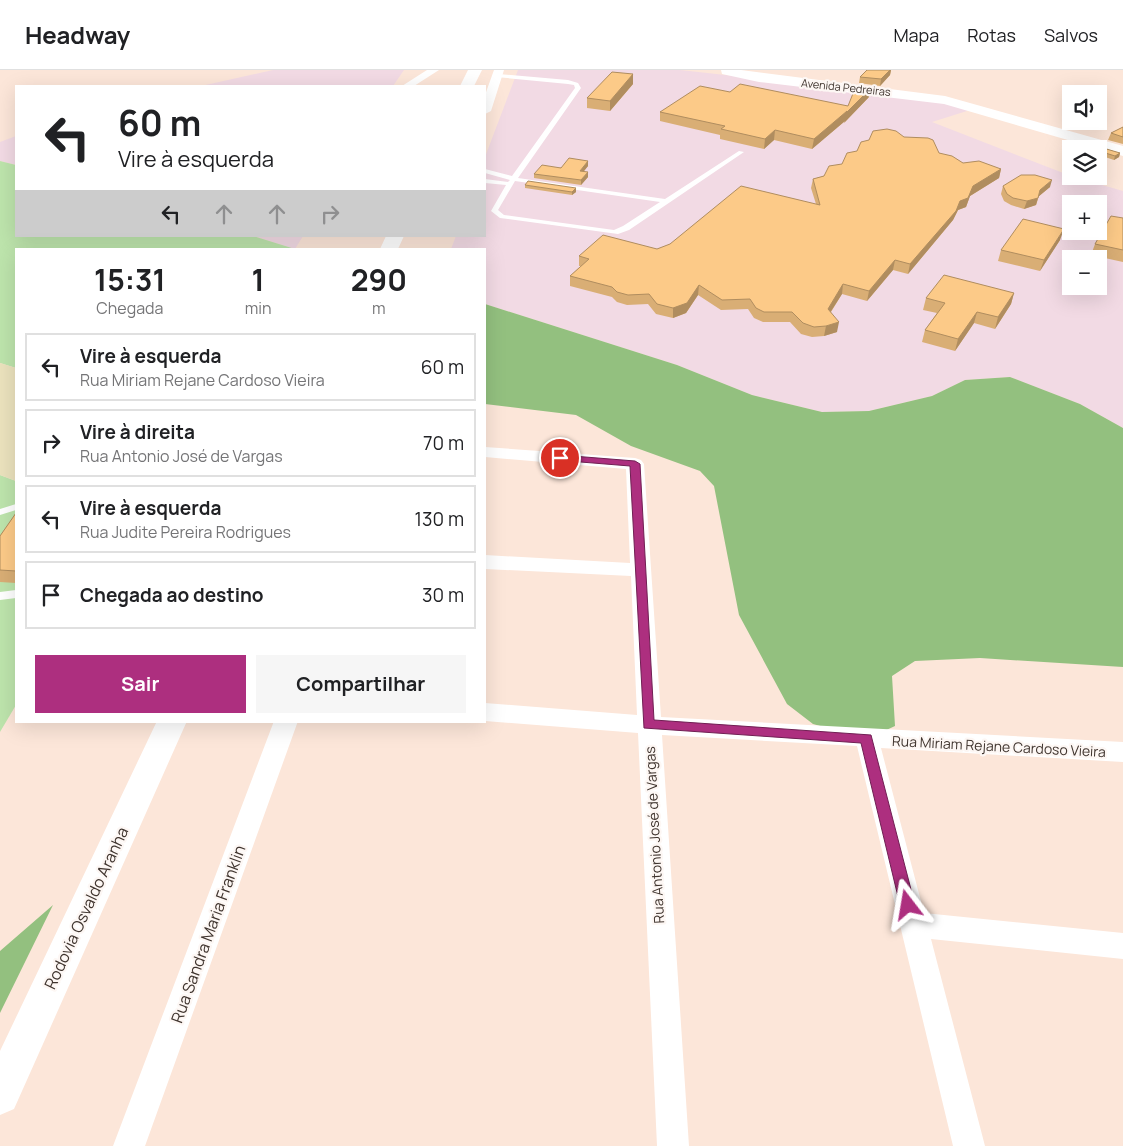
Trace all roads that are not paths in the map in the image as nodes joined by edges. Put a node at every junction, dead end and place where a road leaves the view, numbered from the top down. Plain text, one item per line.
1 (434, 70) edge
2 (475, 70) edge
3 (499, 73) edge
4 (808, 80) dead end
5 (409, 85) edge
6 (468, 85) edge
7 (486, 108) edge
8 (1089, 137) junction
9 (1123, 143) edge
10 (1123, 151) edge
11 (741, 152) dead end
12 (486, 171) edge
13 (486, 181) edge
14 (512, 181) junction
15 (664, 203) junction
16 (486, 214) edge
17 (496, 214) junction
18 (486, 452) edge
19 (15, 507) edge
20 (0, 512) edge
21 (486, 562) edge
22 (642, 570) junction
23 (15, 594) edge
24 (0, 596) edge
25 (486, 712) edge
26 (171, 723) edge
27 (285, 723) edge
28 (648, 725) junction
29 (867, 738) junction
30 (1123, 752) edge
31 (912, 924) junction
32 (1123, 946) edge
33 (0, 1094) edge
34 (129, 1146) edge
35 (673, 1146) edge
36 (969, 1146) edge

1 - 5 street
2 - 6 main road
3 - 7 street
3 - 14 lane
4 - 8 main road, Avenida Pedreiras
8 - 9 main road, Avenida Pedreiras
8 - 10 main road, Avenida Pedreiras
11 - 15 lane
12 - 14 lane
13 - 14 lane
14 - 15 lane
14 - 17 lane
15 - 17 lane
16 - 17 lane
18 - 22 street, Rua Antonio José de Vargas
19 - 20 lane
21 - 22 street
22 - 28 street, Rua Antonio José de Vargas
23 - 24 lane
25 - 28 street, Rua Miriam Rejane Cardoso Vieira
26 - 33 main road, Rodovia Osvaldo Aranha
27 - 34 street, Rua Sandra Maria Franklin
28 - 29 street, Rua Miriam Rejane Cardoso Vieira
28 - 35 street, Rua Antonio José de Vargas
29 - 30 street, Rua Miriam Rejane Cardoso Vieira
29 - 31 street
31 - 32 street
31 - 36 street

